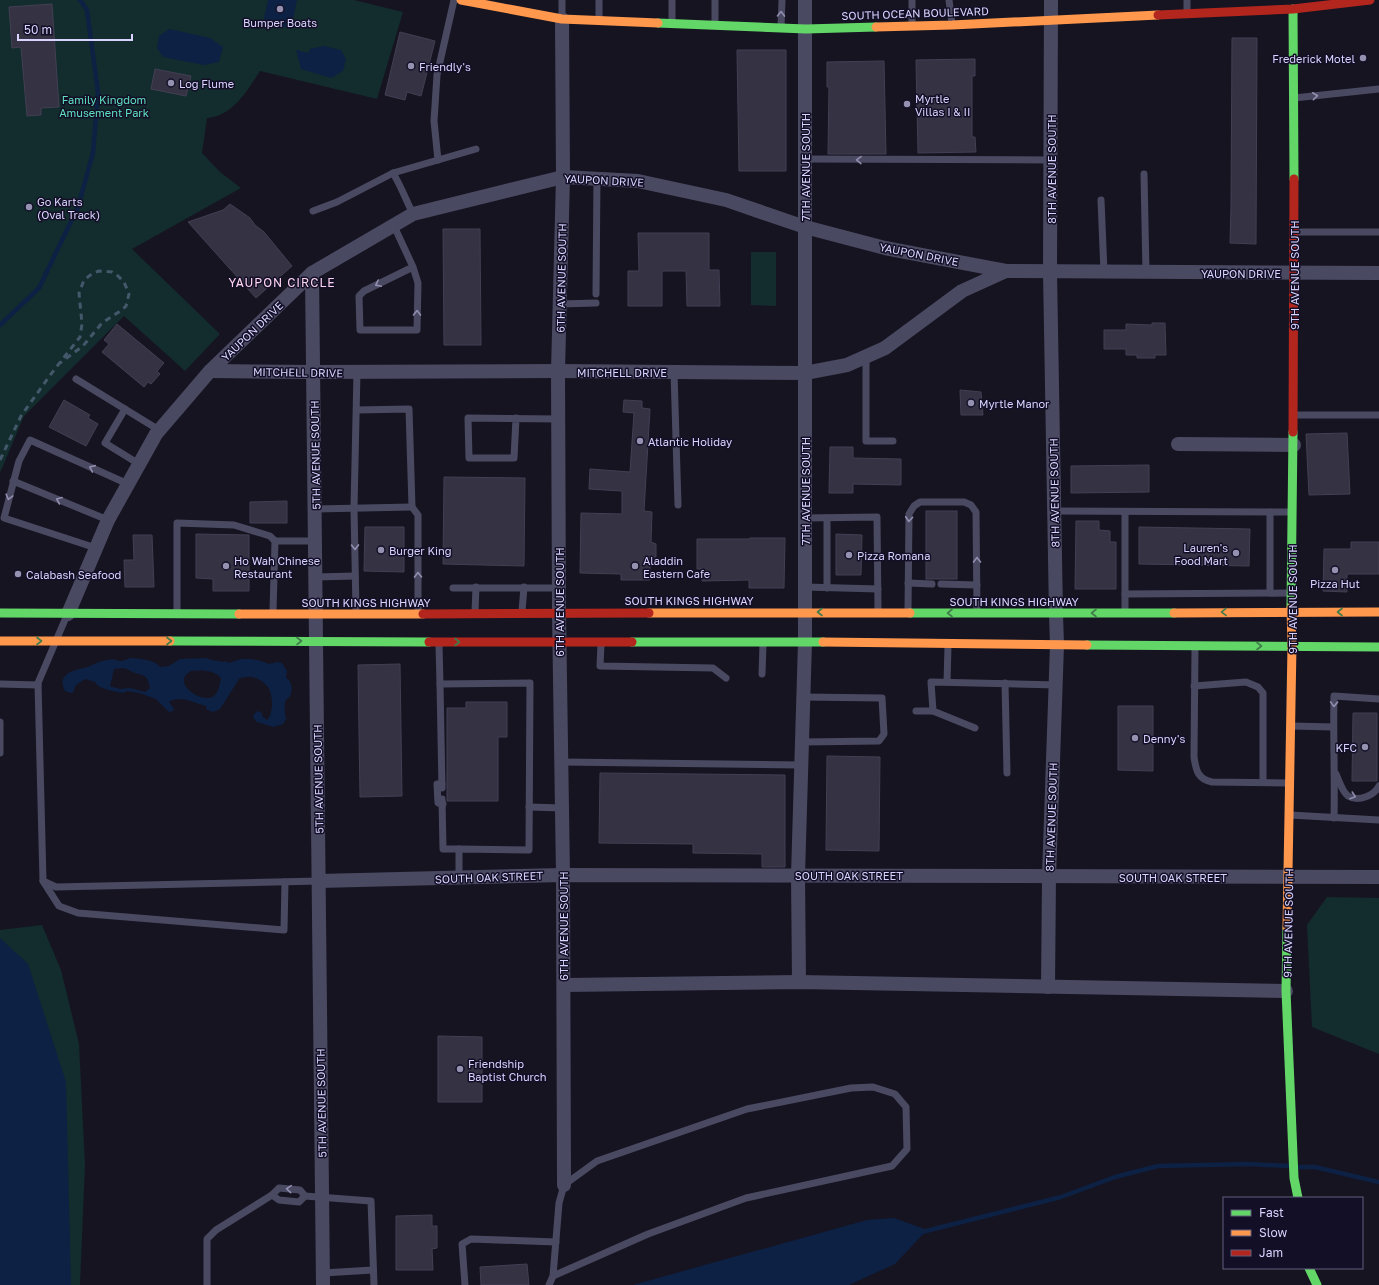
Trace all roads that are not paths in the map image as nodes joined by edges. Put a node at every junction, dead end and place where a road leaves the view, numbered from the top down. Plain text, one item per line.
1 (454, 0) edge
2 (461, 0) edge
3 (562, 0) edge
4 (599, 0) edge
5 (672, 0) edge
6 (715, 0) edge
7 (782, 0) edge
8 (805, 0) edge
9 (912, 0) edge
10 (949, 0) edge
11 (1051, 0) edge
12 (1187, 0) edge
13 (1370, 0) edge
14 (1339, 2) edge
15 (1293, 5) edge
16 (1187, 13) junction
17 (562, 19) junction
18 (599, 21) junction
19 (1051, 21) junction
20 (672, 23) junction
21 (715, 25) junction
22 (912, 25) junction
23 (952, 25) junction
24 (781, 28) junction
25 (806, 29) junction
26 (1379, 89) edge
27 (1293, 98) junction
28 (476, 149) dead end
29 (438, 160) junction
30 (805, 160) junction
31 (1051, 160) junction
32 (392, 173) junction
33 (1144, 174) dead end
34 (563, 177) junction
35 (597, 178) junction
36 (1101, 200) dead end
37 (313, 211) dead end
38 (413, 214) junction
39 (394, 226) junction
40 (806, 227) junction
41 (1294, 232) junction
42 (1379, 232) edge
43 (413, 267) junction
44 (1006, 271) junction
45 (1050, 272) junction
46 (1104, 272) junction
47 (312, 273) junction
48 (1146, 273) junction
49 (1379, 273) edge
50 (1294, 274) junction
51 (596, 294) dead end
52 (596, 303) dead end
53 (560, 304) junction
54 (866, 356) junction
55 (210, 371) junction
56 (558, 371) junction
57 (314, 372) junction
58 (357, 372) junction
59 (674, 372) junction
60 (805, 373) junction
61 (76, 379) dead end
62 (125, 409) junction
63 (356, 410) junction
64 (1294, 415) junction
65 (1379, 415) edge
66 (516, 418) junction
67 (558, 419) junction
68 (159, 430) junction
69 (892, 441) dead end
70 (1178, 444) dead end
71 (1294, 445) junction
72 (139, 464) junction
73 (13, 481) junction
74 (128, 484) junction
75 (678, 505) dead end
76 (412, 507) junction
77 (315, 508) junction
78 (354, 508) junction
79 (1054, 511) junction
80 (1125, 512) junction
81 (1270, 512) junction
82 (1293, 512) junction
83 (805, 518) junction
84 (827, 518) junction
85 (108, 520) junction
86 (275, 542) junction
87 (316, 542) junction
88 (96, 548) junction
89 (316, 576) junction
90 (355, 576) junction
91 (908, 583) junction
92 (932, 584) dead end
93 (941, 584) dead end
94 (977, 585) junction
95 (524, 587) junction
96 (805, 587) junction
97 (453, 588) dead end
98 (476, 588) junction
99 (559, 588) junction
100 (827, 588) junction
101 (878, 589) junction
102 (1270, 593) junction
103 (1292, 593) junction
104 (1125, 594) junction
105 (1159, 603) junction
106 (1195, 603) junction
107 (1239, 603) junction
108 (805, 612) junction
109 (878, 612) junction
110 (908, 612) junction
111 (1291, 612) junction
112 (1379, 612) edge
113 (0, 613) edge
114 (522, 613) junction
115 (559, 613) junction
116 (977, 613) junction
117 (1125, 613) junction
118 (68, 614) junction
119 (177, 614) junction
120 (273, 614) junction
121 (316, 614) junction
122 (356, 614) junction
123 (418, 614) junction
124 (475, 614) junction
125 (1056, 614) junction
126 (0, 641) edge
127 (56, 641) junction
128 (317, 641) junction
129 (439, 642) junction
130 (560, 642) junction
131 (601, 642) junction
132 (763, 642) junction
133 (805, 642) junction
134 (948, 644) junction
135 (1057, 645) junction
136 (1195, 646) junction
137 (1292, 646) junction
138 (1379, 647) edge
139 (762, 674) dead end
140 (726, 678) dead end
141 (947, 682) junction
142 (1005, 683) junction
143 (0, 684) edge
144 (440, 684) junction
145 (38, 685) junction
146 (1056, 685) junction
147 (1194, 686) junction
148 (803, 697) junction
149 (1379, 699) edge
150 (916, 711) dead end
151 (933, 711) junction
152 (0, 722) edge
153 (1291, 726) junction
154 (1333, 727) junction
155 (975, 728) dead end
156 (802, 742) junction
157 (0, 753) edge
158 (561, 762) junction
159 (801, 765) junction
160 (1007, 773) dead end
161 (1335, 774) junction
162 (1264, 782) junction
163 (1290, 782) junction
164 (1379, 786) edge
165 (529, 807) junction
166 (562, 808) junction
167 (1290, 815) junction
168 (1334, 818) junction
169 (1379, 820) edge
170 (459, 849) junction
171 (563, 875) junction
172 (798, 875) junction
173 (1048, 877) junction
174 (1289, 877) junction
175 (1379, 877) edge
176 (459, 878) junction
177 (42, 881) junction
178 (319, 881) junction
179 (285, 882) junction
180 (799, 982) junction
181 (564, 985) junction
182 (1048, 987) junction
183 (1286, 991) junction
184 (564, 1185) junction
185 (272, 1195) junction
186 (305, 1196) junction
187 (1298, 1197) edge
188 (322, 1198) junction
189 (556, 1242) junction
190 (1309, 1269) edge
191 (373, 1270) junction
192 (553, 1276) junction
193 (323, 1279) edge
194 (207, 1285) edge
195 (374, 1285) edge
196 (465, 1285) edge
197 (549, 1285) edge
198 (1317, 1285) edge

1 - 29 lane
2 - 17 main road, SOUTH OCEAN BOULEVARD
3 - 17 lane
4 - 18 lane
5 - 20 lane
6 - 21 lane
24 -> 7 lane
8 - 25 street, 7TH AVENUE SOUTH
9 - 22 lane
10 - 23 lane
11 - 19 street, 8TH AVENUE SOUTH
12 - 16 lane
13 - 14 main road, SOUTH OCEAN BOULEVARD
14 - 15 main road, SOUTH OCEAN BOULEVARD
15 - 16 main road, SOUTH OCEAN BOULEVARD
15 - 27 main road, 9TH AVENUE SOUTH
16 - 19 main road, SOUTH OCEAN BOULEVARD
17 - 18 main road, SOUTH OCEAN BOULEVARD
17 - 34 street, 6TH AVENUE SOUTH
18 - 20 main road, SOUTH OCEAN BOULEVARD
19 - 23 main road, SOUTH OCEAN BOULEVARD
19 - 31 street, 8TH AVENUE SOUTH
20 - 21 main road, SOUTH OCEAN BOULEVARD
21 - 24 main road, SOUTH OCEAN BOULEVARD
22 - 23 main road, SOUTH OCEAN BOULEVARD
22 - 25 main road, SOUTH OCEAN BOULEVARD
24 - 25 main road, SOUTH OCEAN BOULEVARD
25 - 30 street, 7TH AVENUE SOUTH
27 -> 26 lane
27 - 41 main road, 9TH AVENUE SOUTH
28 - 29 lane
29 - 32 lane
31 -> 30 lane
30 - 40 street, 7TH AVENUE SOUTH
31 - 45 street, 8TH AVENUE SOUTH
32 - 37 lane
32 - 38 lane
33 - 48 lane
34 - 35 street, YAUPON DRIVE
34 - 38 street, YAUPON DRIVE
34 - 53 street, 6TH AVENUE SOUTH
35 - 40 street, YAUPON DRIVE
35 - 51 lane
36 - 46 lane
38 - 39 street, YAUPON DRIVE
39 - 43 lane
39 - 47 street, YAUPON DRIVE
40 - 44 street, YAUPON DRIVE
40 - 60 street, 7TH AVENUE SOUTH
41 - 42 lane
41 - 50 main road, 9TH AVENUE SOUTH
43 -> 43 lane
44 - 45 street, YAUPON DRIVE
44 - 54 street, MITCHELL DRIVE
45 - 46 street, YAUPON DRIVE
45 - 79 street, 8TH AVENUE SOUTH
46 - 48 street, YAUPON DRIVE
47 - 55 street, YAUPON DRIVE
47 - 57 street, 5TH AVENUE SOUTH
48 - 50 street, YAUPON DRIVE
49 - 50 street, YAUPON DRIVE
50 - 64 main road, 9TH AVENUE SOUTH
52 - 53 lane
53 - 56 street, 6TH AVENUE SOUTH
54 - 60 street, MITCHELL DRIVE
54 - 69 lane
55 - 57 street, MITCHELL DRIVE
55 - 68 street, YAUPON DRIVE
56 - 58 street, MITCHELL DRIVE
56 - 59 street, MITCHELL DRIVE
56 - 67 street, 6TH AVENUE SOUTH
57 - 58 street, MITCHELL DRIVE
57 - 77 street, 5TH AVENUE SOUTH
58 - 63 lane
59 - 60 street, MITCHELL DRIVE
59 - 75 lane
60 - 83 street, 7TH AVENUE SOUTH
61 - 62 lane
62 - 68 lane
62 - 72 lane
63 - 76 lane
63 - 78 lane
64 - 65 lane
64 - 71 main road, 9TH AVENUE SOUTH
66 - 66 lane
66 - 67 lane
67 - 99 street, 6TH AVENUE SOUTH
68 - 72 street, YAUPON DRIVE
70 - 71 street
71 - 82 main road, 9TH AVENUE SOUTH
72 - 74 street, YAUPON DRIVE
74 -> 73 lane
85 -> 73 lane
73 -> 88 lane
74 - 85 street, YAUPON DRIVE
76 - 78 lane
123 -> 76 lane
77 - 78 lane
77 - 87 street, 5TH AVENUE SOUTH
78 -> 90 lane
79 - 80 lane
79 - 125 street, 8TH AVENUE SOUTH
80 - 81 lane
80 - 104 lane
81 - 82 lane
81 - 102 lane
82 - 103 main road, 9TH AVENUE SOUTH
83 - 84 lane
83 - 96 street, 7TH AVENUE SOUTH
84 - 100 lane
84 - 101 lane
85 - 88 street, YAUPON DRIVE
86 - 87 lane
86 - 119 lane
86 - 120 lane
87 - 89 street, 5TH AVENUE SOUTH
88 - 118 street, YAUPON DRIVE
89 - 90 lane
89 - 121 street, 5TH AVENUE SOUTH
90 - 122 lane
91 - 92 lane
94 -> 91 lane
91 - 110 lane
93 - 94 lane
94 - 116 lane
95 - 98 lane
95 - 99 lane
95 - 114 lane
96 - 100 lane
96 - 108 street, 7TH AVENUE SOUTH
97 - 98 lane
98 - 124 lane
99 - 115 street, 6TH AVENUE SOUTH
100 - 101 lane
101 - 109 lane
102 - 103 lane
102 - 107 lane
103 - 111 main road, 9TH AVENUE SOUTH
104 - 105 lane
104 - 117 lane
105 - 106 main road, SOUTH KINGS HIGHWAY
105 - 106 lane
105 - 117 main road, SOUTH KINGS HIGHWAY
107 -> 106 main road, SOUTH KINGS HIGHWAY
106 - 107 lane
107 - 111 main road, SOUTH KINGS HIGHWAY
109 -> 108 main road, SOUTH KINGS HIGHWAY
108 - 115 main road, SOUTH KINGS HIGHWAY
108 - 133 street, 7TH AVENUE SOUTH
109 - 110 main road, SOUTH KINGS HIGHWAY
116 -> 110 main road, SOUTH KINGS HIGHWAY
112 -> 111 main road, SOUTH KINGS HIGHWAY
111 - 137 main road, 9TH AVENUE SOUTH
113 - 118 main road, SOUTH KINGS HIGHWAY
114 - 115 main road, SOUTH KINGS HIGHWAY
114 - 124 main road, SOUTH KINGS HIGHWAY
115 - 130 street, 6TH AVENUE SOUTH
116 - 125 main road, SOUTH KINGS HIGHWAY
117 -> 125 main road, SOUTH KINGS HIGHWAY
118 - 119 main road, SOUTH KINGS HIGHWAY
118 - 127 lane
119 - 120 main road, SOUTH KINGS HIGHWAY
120 - 121 main road, SOUTH KINGS HIGHWAY
121 - 122 main road, SOUTH KINGS HIGHWAY
121 - 128 street, 5TH AVENUE SOUTH
122 - 123 main road, SOUTH KINGS HIGHWAY
123 - 124 main road, SOUTH KINGS HIGHWAY
125 - 135 street, 8TH AVENUE SOUTH
126 -> 127 main road
127 -> 128 main road
127 - 145 lane
128 - 129 main road
128 - 178 street, 5TH AVENUE SOUTH
129 -> 130 main road
129 - 144 lane
130 - 131 main road
130 - 158 street, 6TH AVENUE SOUTH
131 - 132 main road
131 - 140 lane
132 - 133 main road
132 - 139 lane
133 - 134 main road
133 - 148 street, 7TH AVENUE SOUTH
134 - 135 main road
134 - 141 lane
135 - 136 main road
135 - 146 street, 8TH AVENUE SOUTH
136 -> 137 main road
136 - 147 lane
137 - 138 main road
137 - 153 main road, 9TH AVENUE SOUTH
141 - 142 lane
141 - 151 lane
142 - 146 lane
142 - 160 lane
143 - 145 lane
144 - 165 lane
144 - 170 lane
145 - 177 lane
146 - 173 street, 8TH AVENUE SOUTH
147 - 162 lane
147 - 162 lane
148 - 156 street, 7TH AVENUE SOUTH
148 - 156 lane
149 -> 154 lane
150 - 151 lane
151 - 155 lane
152 - 157 lane
153 - 154 lane
153 - 163 main road, 9TH AVENUE SOUTH
154 - 161 lane
156 - 159 street, 7TH AVENUE SOUTH
158 - 159 lane
158 - 166 street, 6TH AVENUE SOUTH
159 - 172 street, 7TH AVENUE SOUTH
161 -> 164 lane
161 - 168 lane
162 - 163 lane
163 - 167 main road, 9TH AVENUE SOUTH
165 - 166 lane
165 - 170 lane
166 - 171 street, 6TH AVENUE SOUTH
167 - 168 lane
167 - 174 main road, 9TH AVENUE SOUTH
168 - 169 lane
170 - 176 lane
171 - 172 street, SOUTH OAK STREET
171 - 176 street, SOUTH OAK STREET
171 - 181 street, 6TH AVENUE SOUTH
172 - 173 street, SOUTH OAK STREET
172 - 180 street, 7TH AVENUE SOUTH
173 - 174 street, SOUTH OAK STREET
173 - 182 street, 8TH AVENUE SOUTH
174 - 175 street, SOUTH OAK STREET
174 - 183 main road, 9TH AVENUE SOUTH
176 - 178 street, SOUTH OAK STREET
177 - 179 lane
177 - 179 lane
178 - 179 lane
178 - 188 street, 5TH AVENUE SOUTH
180 - 181 street
180 - 182 street
181 - 184 street, 6TH AVENUE SOUTH
182 - 183 street
183 - 187 main road, 9TH AVENUE SOUTH
184 - 189 lane
184 - 192 lane
185 - 186 lane
186 -> 185 lane
185 - 194 lane
186 - 188 lane
188 - 191 lane
188 - 193 street, 5TH AVENUE SOUTH
189 - 192 lane
189 - 196 lane
190 - 198 main road
191 - 193 lane
191 - 195 lane
192 - 197 lane

